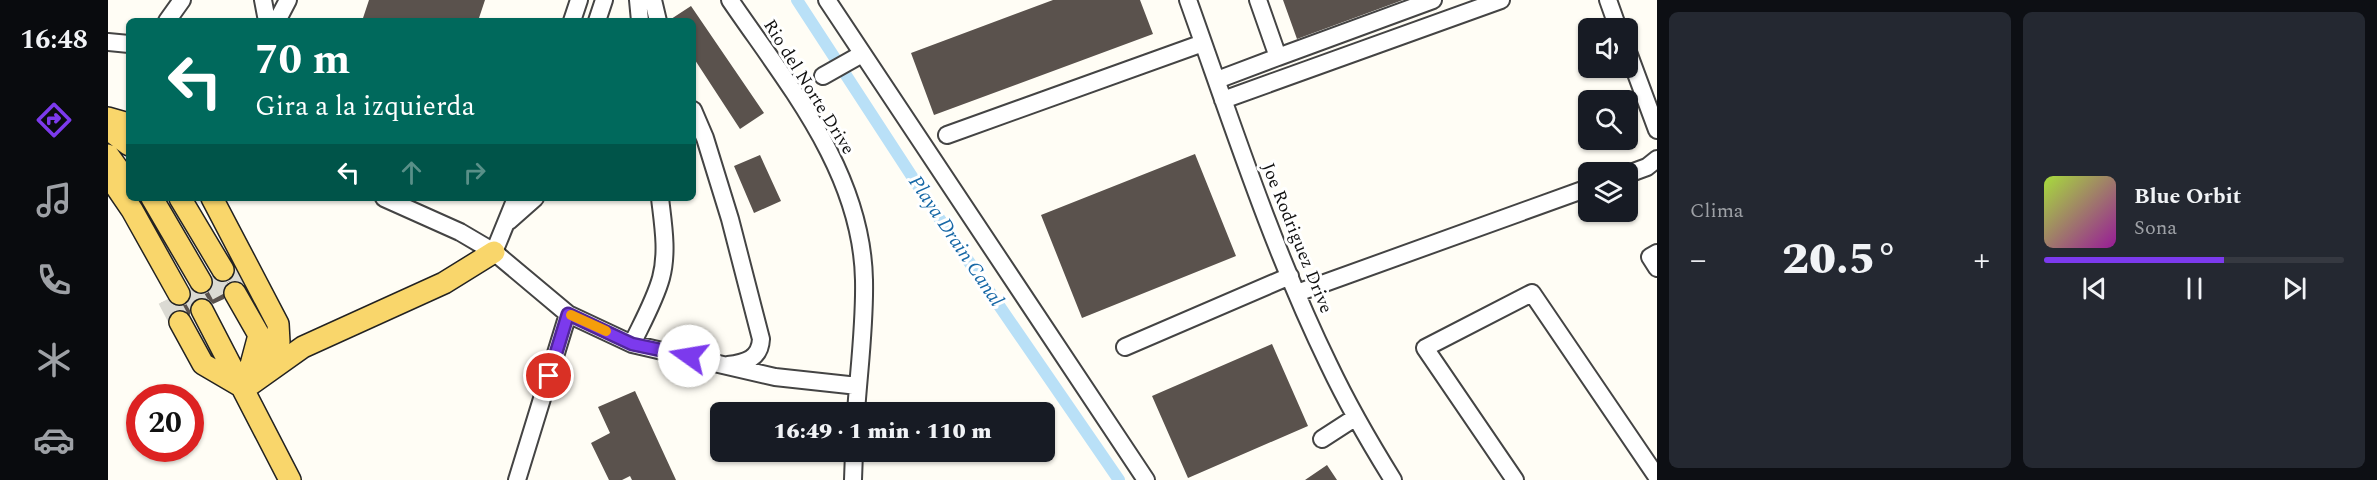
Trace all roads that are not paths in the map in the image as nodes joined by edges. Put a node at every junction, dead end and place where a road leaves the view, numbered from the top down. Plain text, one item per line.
1 (182, 0) edge
2 (263, 0) edge
3 (275, 0) edge
4 (288, 0) edge
5 (579, 0) edge
6 (604, 0) edge
7 (638, 0) edge
8 (653, 0) edge
9 (730, 0) edge
10 (826, 0) edge
11 (1188, 0) edge
12 (1258, 0) edge
13 (1433, 0) edge
14 (1502, 0) edge
15 (1608, 0) edge
16 (169, 18) edge
17 (268, 18) edge
18 (270, 18) edge
19 (279, 18) edge
20 (573, 18) edge
21 (598, 18) edge
22 (640, 18) edge
23 (657, 18) edge
24 (1614, 18) edge
25 (108, 42) edge
26 (1203, 43) junction
27 (126, 44) edge
28 (855, 57) junction
29 (1278, 57) junction
30 (828, 72) dead end
31 (1638, 78) edge
32 (1216, 80) junction
33 (1223, 100) junction
34 (126, 116) edge
35 (696, 117) edge
36 (108, 119) edge
37 (126, 123) edge
38 (108, 129) edge
39 (126, 130) edge
40 (1657, 130) edge
41 (946, 135) dead end
42 (108, 138) edge
43 (126, 143) edge
44 (108, 155) edge
45 (1657, 159) edge
46 (126, 160) edge
47 (1638, 170) edge
48 (108, 175) edge
49 (126, 180) edge
50 (1578, 192) edge
51 (108, 195) edge
52 (140, 201) edge
53 (154, 201) edge
54 (168, 201) edge
55 (181, 201) edge
56 (196, 201) edge
57 (214, 201) edge
58 (391, 201) edge
59 (515, 201) edge
60 (531, 201) edge
61 (660, 201) edge
62 (508, 221) junction
63 (494, 252) junction
64 (1657, 253) edge
65 (1657, 268) edge
66 (1290, 276) junction
67 (201, 282) junction
68 (1297, 293) junction
69 (568, 314) junction
70 (632, 344) junction
71 (1125, 346) dead end
72 (727, 365) junction
73 (858, 386) junction
74 (244, 389) junction
75 (857, 402) edge
76 (1356, 417) junction
77 (1322, 439) dead end
78 (854, 462) edge
79 (1657, 477) edge
80 (290, 480) edge
81 (517, 480) edge
82 (854, 480) edge
83 (1146, 480) edge
84 (1393, 480) edge
85 (1515, 480) edge

1 - 16 street
2 - 17 street
3 - 18 street
4 - 19 street
5 - 20 street
6 - 21 street
7 - 22 street
8 - 23 street
9 - 73 street, Rio del Norte Drive
10 - 28 street
11 - 26 street, Joe Rodriguez Drive
12 - 29 street
13 - 29 street
14 - 33 street
15 - 24 street
25 - 27 street
26 - 32 street, Joe Rodriguez Drive
26 - 41 street
28 - 30 street
28 - 83 street
29 - 32 street
31 - 40 street
32 - 33 street, Joe Rodriguez Drive
33 - 66 street, Joe Rodriguez Drive
34 - 36 main road
35 - 72 street
36 - 37 main road
36 - 39 main road
38 - 43 main road
42 - 46 main road
44 - 49 main road
45 - 47 street
48 - 67 main road
50 - 68 street
51 - 67 main road
52 - 67 main road
53 - 67 main road
54 - 67 main road
55 - 67 main road
56 - 67 main road
57 - 74 main road
58 - 63 street
59 - 62 street
60 - 62 street
61 - 70 street
62 - 63 street
63 - 69 street
63 - 74 main road
64 - 65 street
66 - 68 street, Joe Rodriguez Drive
66 - 71 street
68 - 76 street, Joe Rodriguez Drive
69 - 70 street
69 - 81 street
70 - 72 street
72 - 73 street
73 - 75 street, Rio del Norte Drive
74 - 74 main road
74 - 80 main road
76 - 77 street
76 - 84 street, Joe Rodriguez Drive
78 - 82 street
79 - 85 street

